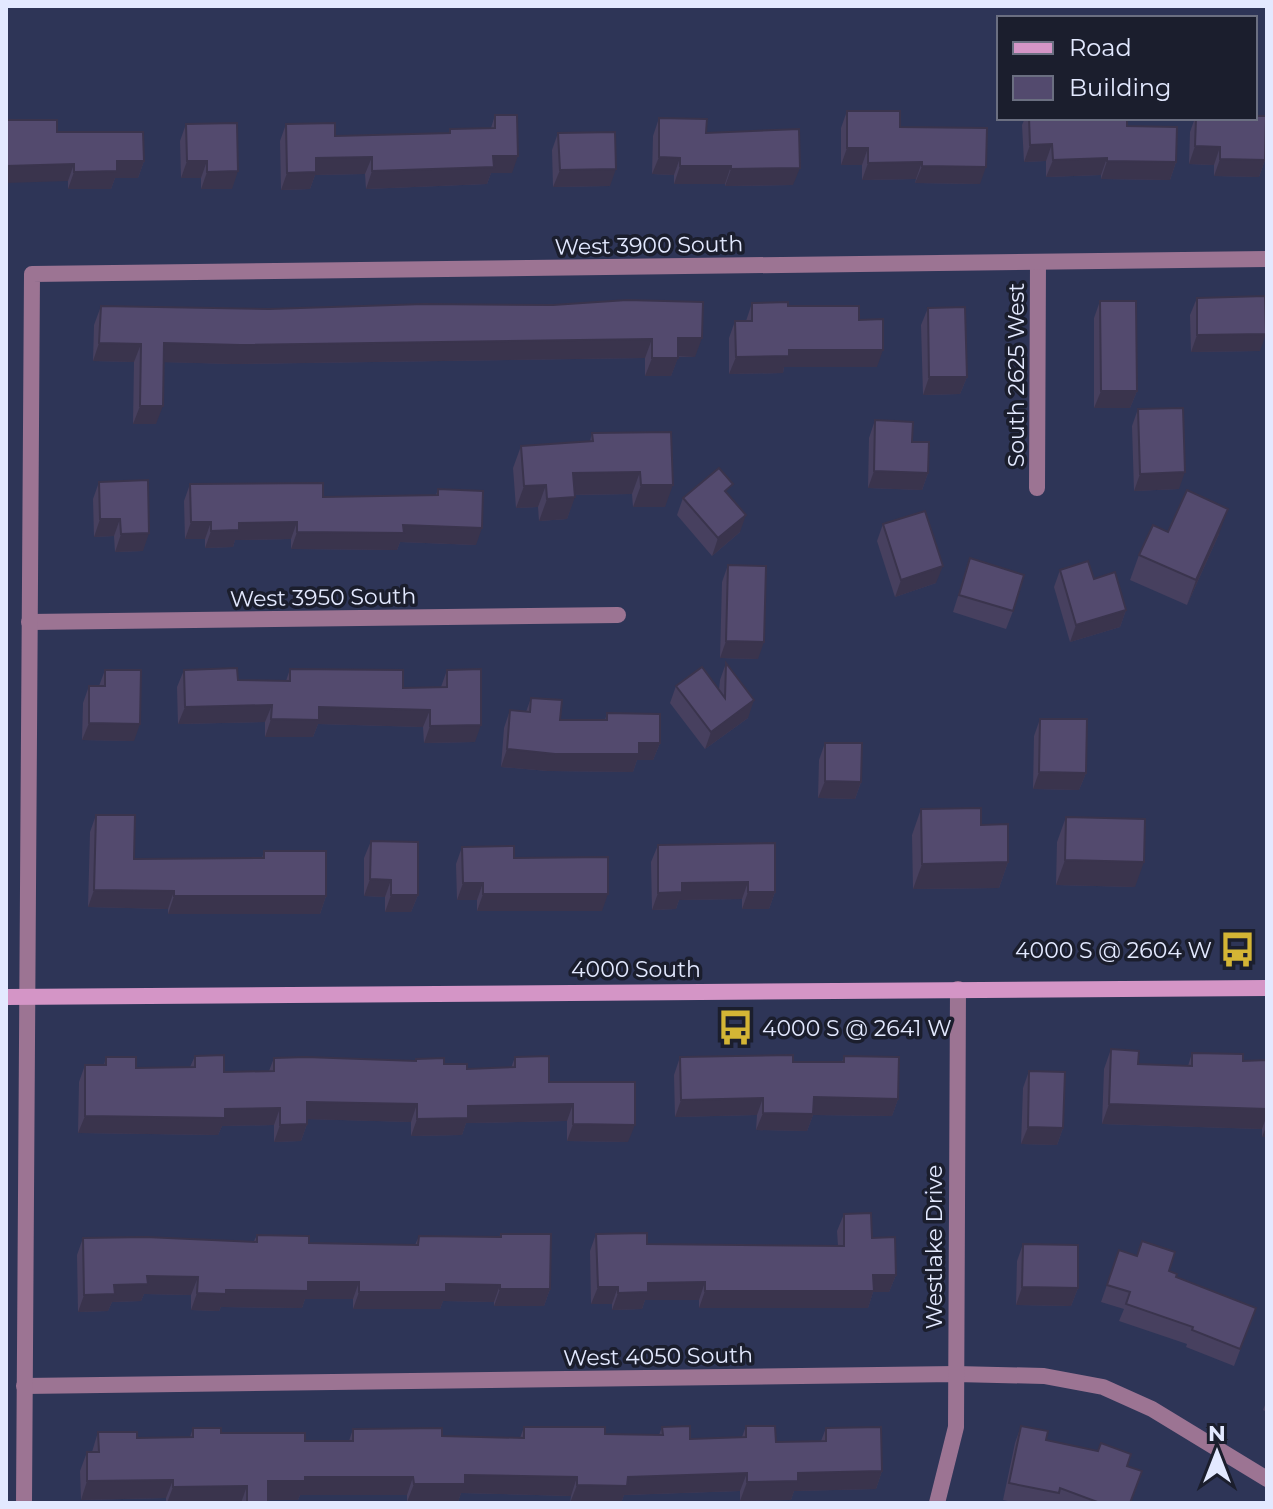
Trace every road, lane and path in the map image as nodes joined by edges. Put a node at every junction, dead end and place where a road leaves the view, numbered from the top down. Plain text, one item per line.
1 (1267, 259) edge
2 (1038, 262) junction
3 (1037, 488) dead end
4 (618, 615) dead end
5 (29, 622) junction
6 (1267, 988) edge
7 (958, 989) junction
8 (27, 996) junction
9 (6, 997) edge
10 (956, 1374) junction
11 (24, 1386) junction
12 (1267, 1479) edge
13 (24, 1503) edge
14 (937, 1503) edge

1 - 2 street, West 3900 South
2 - 3 street, South 2625 West
2 - 5 street, West 3900 South
4 - 5 street, West 3950 South
5 - 8 street
6 - 7 street, 4000 South
7 - 8 street, 4000 South
7 - 10 street, Westlake Drive
8 - 9 street, 4000 South
8 - 11 street
10 - 11 street, West 4050 South
10 - 12 street, West 4050 South
10 - 14 street, Westlake Drive
11 - 13 street

